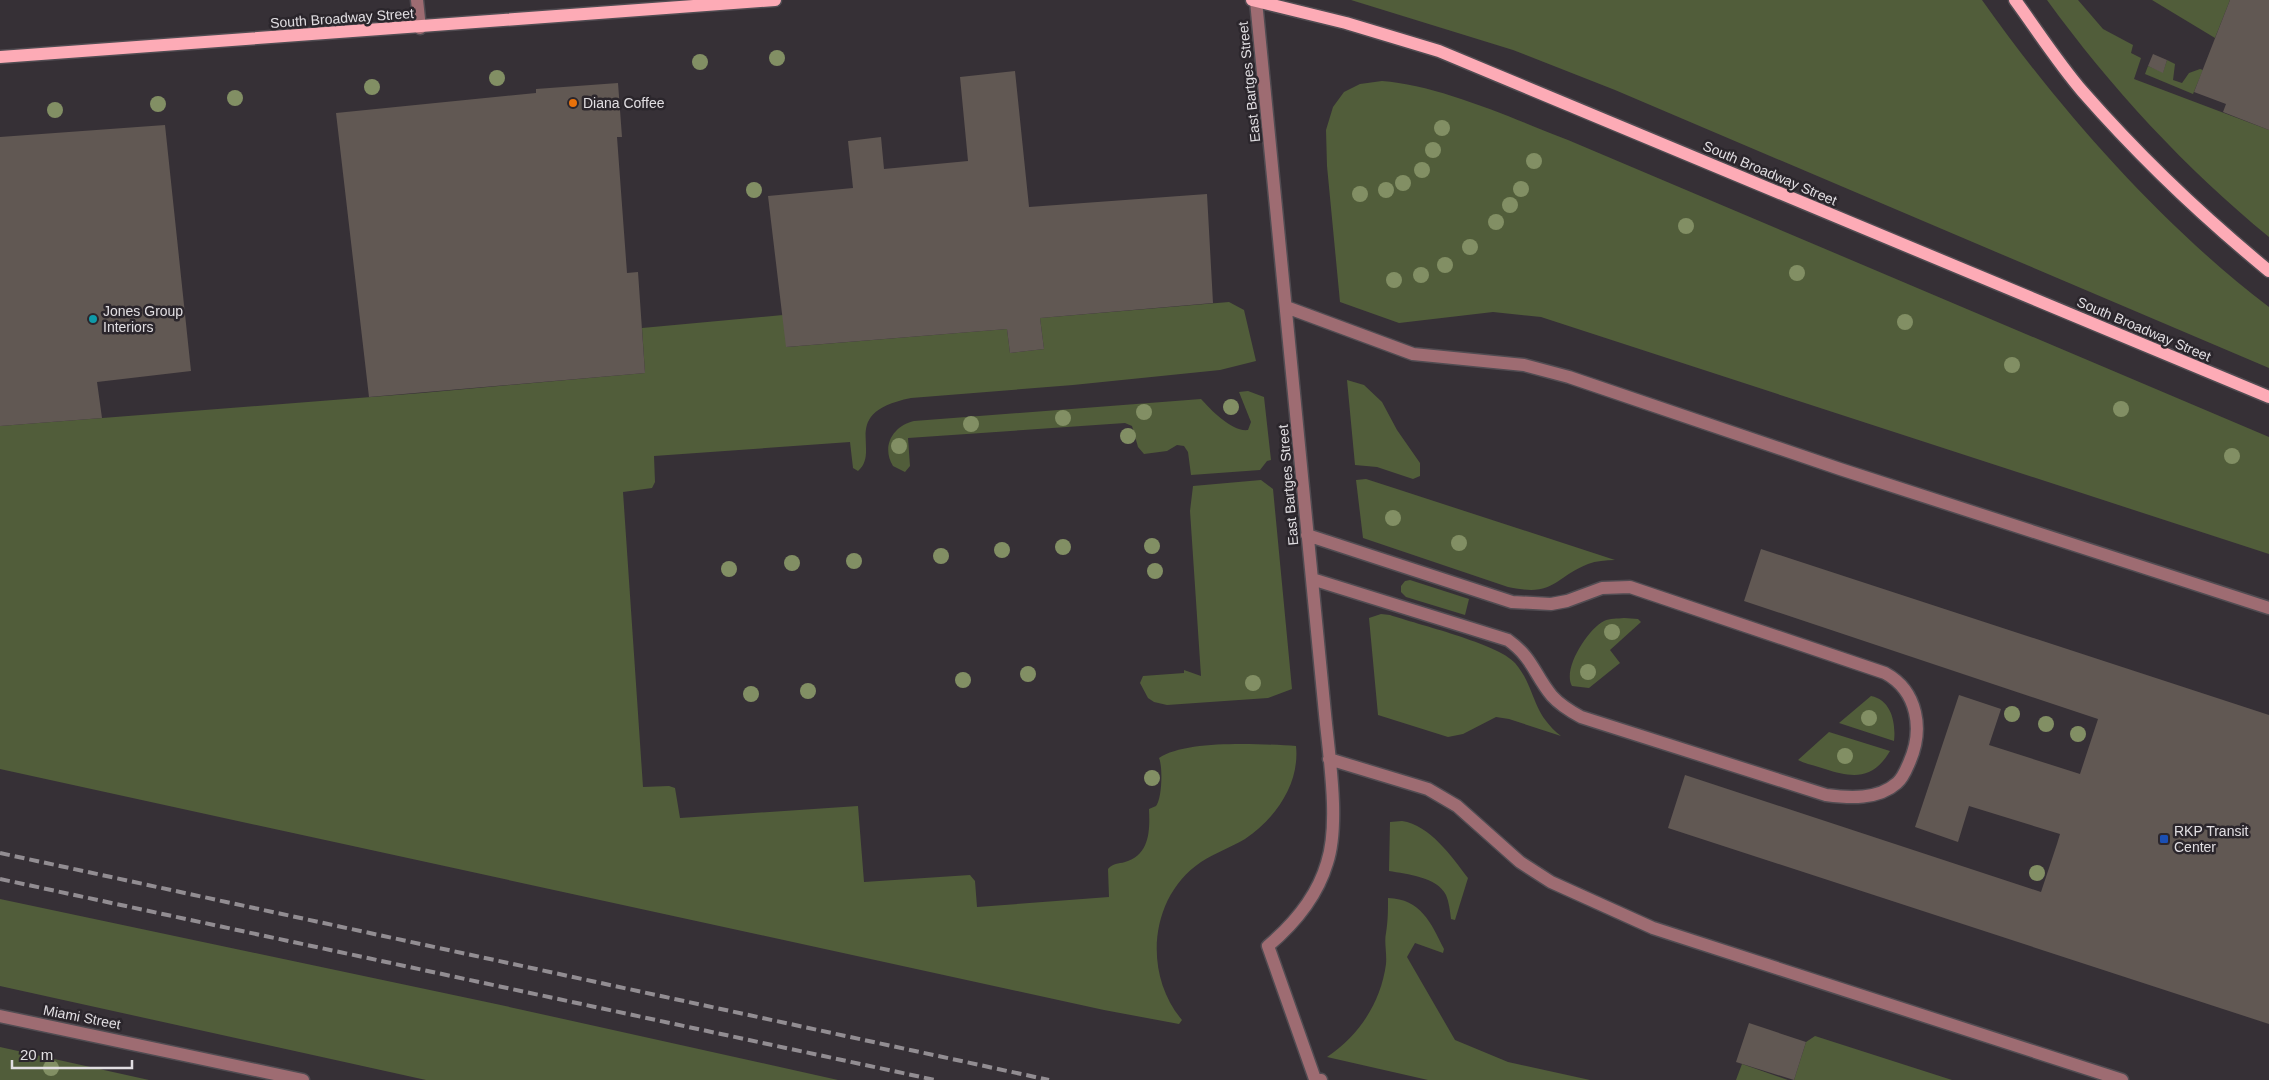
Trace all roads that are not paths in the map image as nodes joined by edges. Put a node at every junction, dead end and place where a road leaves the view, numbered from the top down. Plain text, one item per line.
1 (417, 0) edge
2 (775, 0) edge
3 (1255, 0) edge
4 (2015, 0) edge
5 (420, 28) junction
6 (0, 57) edge
7 (2269, 272) edge
8 (1286, 307) junction
9 (2269, 398) edge
10 (1307, 535) junction
11 (1312, 579) junction
12 (2269, 608) edge
13 (1329, 759) junction
14 (0, 1016) edge
15 (304, 1080) edge
16 (1321, 1080) edge
17 (2122, 1080) edge

1 - 5 street
2 - 5 main road, South Broadway Street
3 - 8 street, East Bartges Street
3 - 9 main road, South Broadway Street
4 - 7 main road
5 - 6 main road, South Broadway Street
8 - 10 street, East Bartges Street
8 - 12 street
10 - 11 street, East Bartges Street
10 - 11 street
11 - 13 street, East Bartges Street
13 - 16 street, East Bartges Street
13 - 17 street
14 - 15 street, Miami Street

